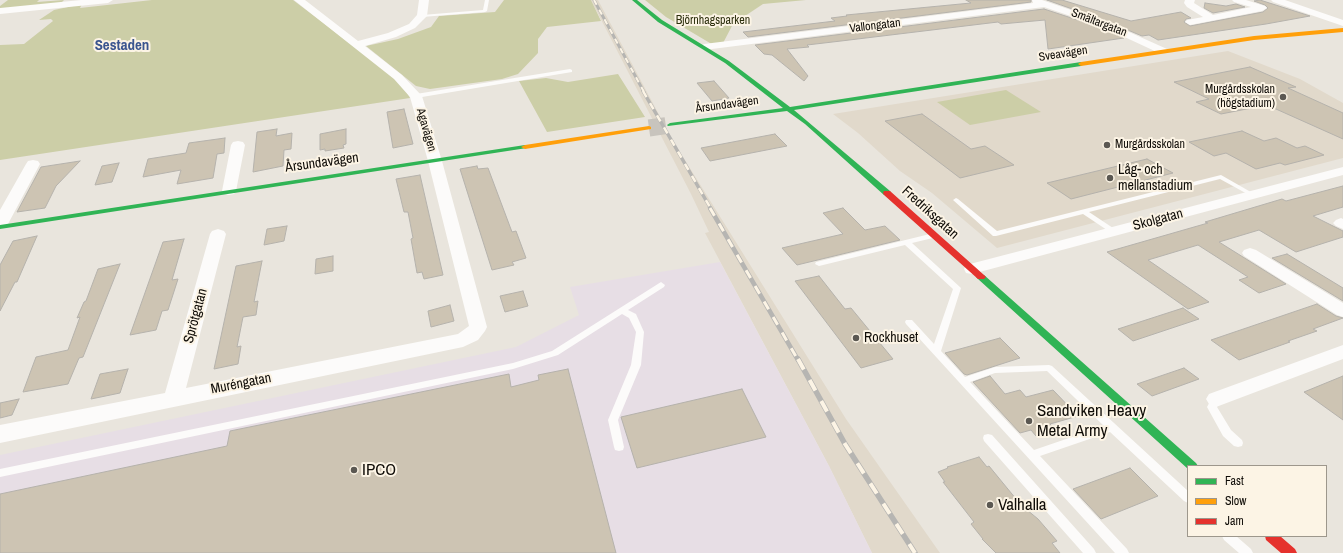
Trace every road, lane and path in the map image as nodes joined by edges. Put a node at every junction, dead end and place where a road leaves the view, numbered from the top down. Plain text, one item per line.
1 (108, 0) edge
2 (298, 0) edge
3 (424, 0) edge
4 (487, 0) edge
5 (634, 0) edge
6 (1034, 0) edge
7 (1190, 0) edge
8 (1237, 0) edge
9 (1276, 0) edge
10 (1045, 4) junction
11 (0, 11) edge
12 (422, 16) junction
13 (1212, 18) junction
14 (1190, 22) dead end
15 (1343, 23) edge
16 (1343, 30) edge
17 (356, 45) junction
18 (704, 47) junction
19 (1163, 51) junction
20 (570, 71) dead end
21 (416, 96) junction
22 (788, 109) junction
23 (670, 125) tunnel mouth
24 (649, 128) tunnel mouth
25 (238, 145) dead end
26 (435, 161) junction
27 (33, 164) dead end
28 (1343, 171) edge
29 (229, 191) junction
30 (1253, 195) junction
31 (956, 200) dead end
32 (1084, 212) junction
33 (0, 226) edge
34 (1113, 232) junction
35 (218, 234) dead end
36 (934, 235) junction
37 (908, 242) junction
38 (1250, 253) dead end
39 (819, 264) dead end
40 (972, 270) junction
41 (661, 285) dead end
42 (622, 310) junction
43 (1343, 311) edge
44 (909, 322) dead end
45 (478, 327) joint
46 (936, 352) junction
47 (1343, 352) edge
48 (963, 381) junction
49 (174, 398) junction
50 (1216, 399) joint
51 (1112, 427) junction
52 (0, 434) edge
53 (988, 438) dead end
54 (1238, 443) dead end
55 (619, 447) dead end
56 (1032, 455) junction
57 (1191, 465) edge
58 (0, 473) edge
59 (1187, 497) edge
60 (1229, 537) edge
61 (1272, 537) edge
62 (1090, 553) edge
63 (1123, 553) edge
64 (1247, 553) edge
65 (1290, 553) edge

1 - 11 street
2 - 17 street, Agavägen
3 - 12 street
4 - 12 lane
5 - 18 main road, Fredriksgatan
6 - 10 street, Smältargatan
7 - 13 street
8 - 13 street
9 - 15 street
10 - 18 street, Vallongatan
10 - 19 street, Smältargatan
12 - 17 street
13 - 14 street
16 - 19 main road, Sveavägen
17 - 21 street, Agavägen
18 - 22 main road, Fredriksgatan
19 - 22 main road, Sveavägen
20 - 21 lane
21 - 26 street, Agavägen
22 - 23 main road, Årsundavägen
22 - 36 main road, Fredriksgatan
24 - 26 main road, Årsundavägen
25 - 29 street
26 - 29 main road, Årsundavägen
26 - 45 street, Agavägen
27 - 33 street
28 - 30 street, Skolgatan
29 - 33 main road, Årsundavägen
30 - 32 lane
30 - 34 street, Skolgatan
31 - 32 lane
32 - 34 lane
34 - 40 street, Skolgatan
35 - 49 street, Sprötgatan
36 - 37 lane
36 - 40 main road, Fredriksgatan
37 - 39 lane
37 - 46 lane
38 - 43 street
40 - 57 main road, Fredriksgatan
41 - 42 lane
42 - 55 lane
42 - 58 lane
44 - 46 lane
45 - 49 street, Muréngatan
46 - 48 lane
47 - 50 street
48 - 51 lane
48 - 56 lane
49 - 52 street, Muréngatan
50 - 54 lane
51 - 56 lane
51 - 59 lane
53 - 62 lane
56 - 63 lane
60 - 64 lane
61 - 65 main road

